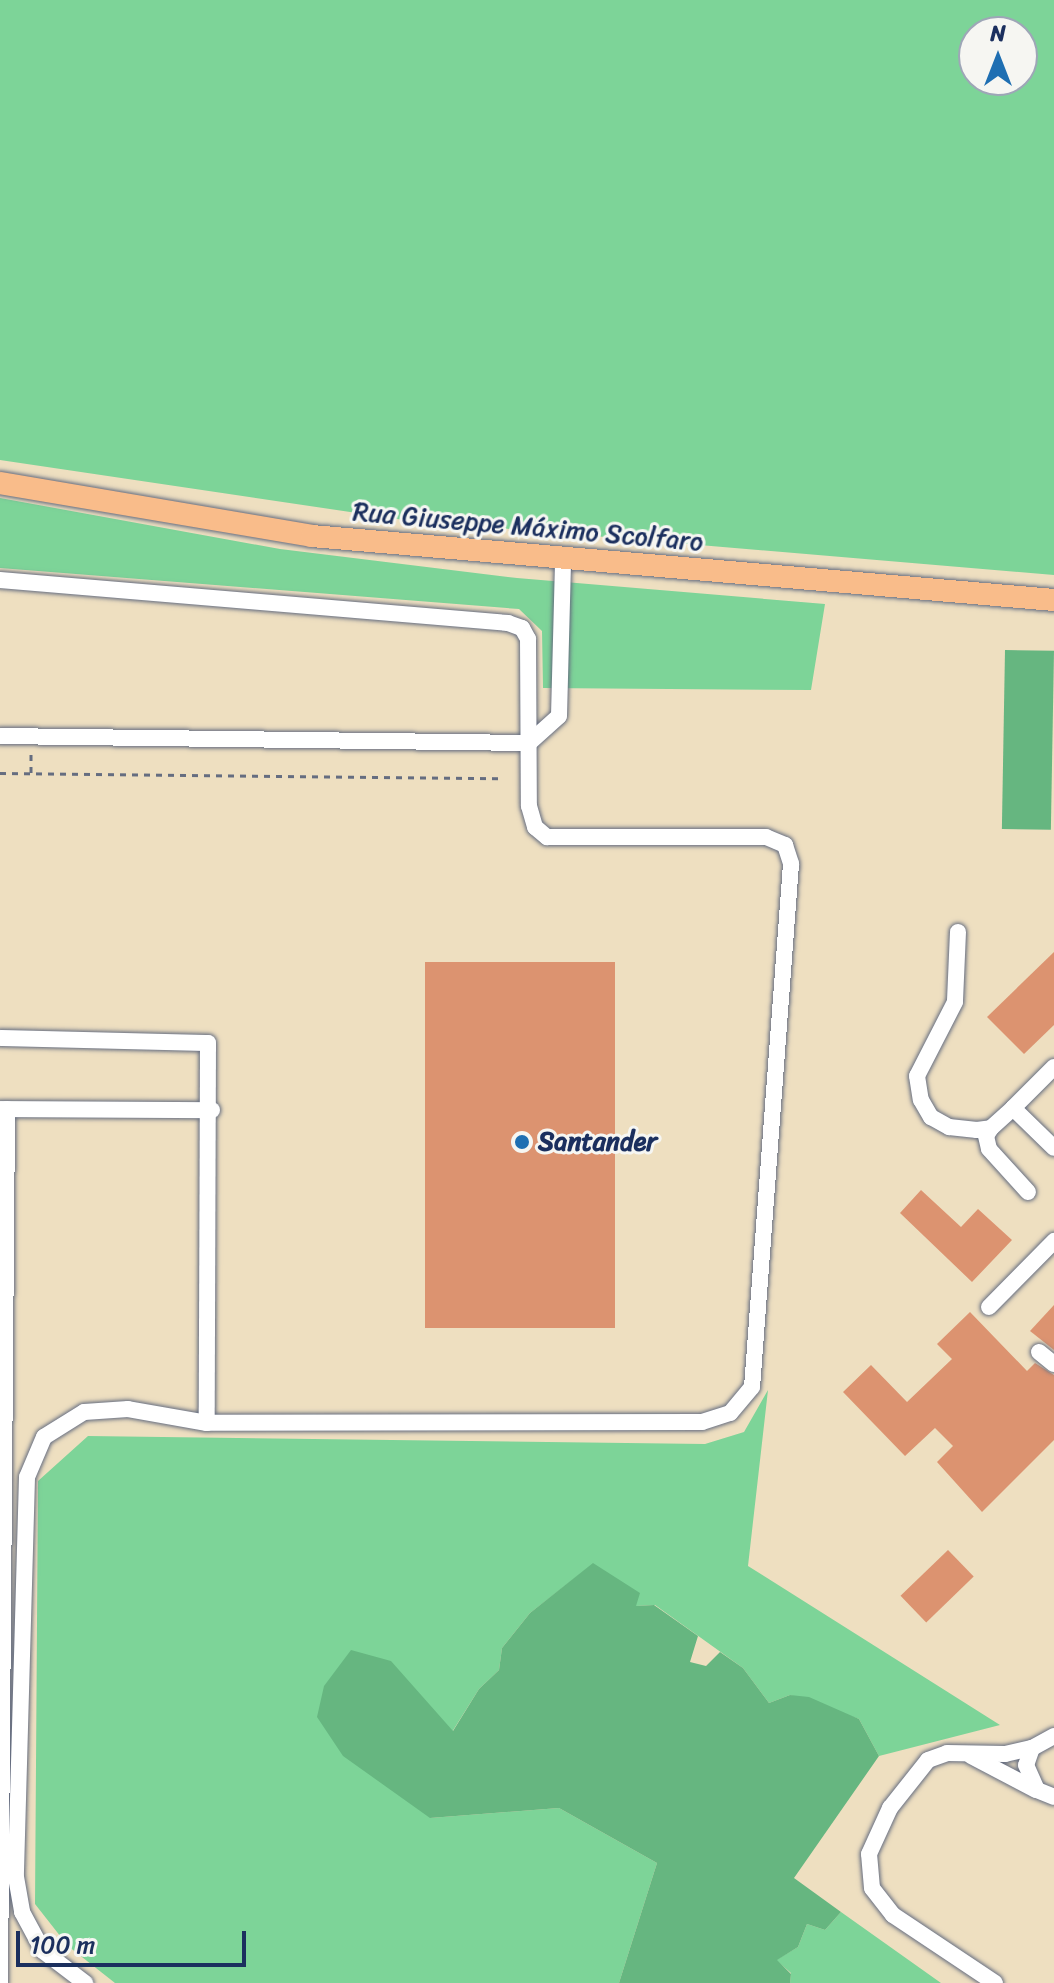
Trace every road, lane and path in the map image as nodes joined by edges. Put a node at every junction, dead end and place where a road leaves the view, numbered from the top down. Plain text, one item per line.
1 (0, 483) edge
2 (563, 560) junction
3 (0, 580) edge
4 (1054, 600) edge
5 (0, 736) edge
6 (31, 737) junction
7 (529, 743) junction
8 (0, 773) edge
9 (31, 773) junction
10 (499, 778) dead end
11 (958, 932) dead end
12 (0, 1038) edge
13 (1054, 1067) edge
14 (1013, 1108) junction
15 (4, 1109) edge
16 (212, 1110) junction
17 (991, 1128) junction
18 (1054, 1148) edge
19 (1028, 1192) dead end
20 (1054, 1241) edge
21 (989, 1307) dead end
22 (1039, 1352) dead end
23 (1054, 1364) edge
24 (207, 1423) junction
25 (1054, 1736) edge
26 (1032, 1748) junction
27 (963, 1752) junction
28 (1037, 1790) junction
29 (1054, 1797) edge
30 (2, 1982) edge
31 (85, 1983) edge
32 (995, 1983) edge

1 - 2 main road, Rua Giuseppe Máximo Scolfaro
2 - 4 main road, Rua Giuseppe Máximo Scolfaro
2 - 7 lane
3 - 7 lane
5 - 6 lane
6 - 7 lane
6 - 9 path
7 - 24 lane
8 - 9 path
9 - 10 path
11 - 17 lane
12 - 16 lane
13 - 14 lane
14 - 17 lane
14 - 18 lane
15 - 16 lane
15 - 30 lane
16 - 24 lane
17 - 19 lane
20 - 21 lane
22 - 23 lane
24 - 31 lane
25 - 26 lane
26 - 27 lane
26 - 28 lane
27 - 28 lane
27 - 32 lane
28 - 29 lane

